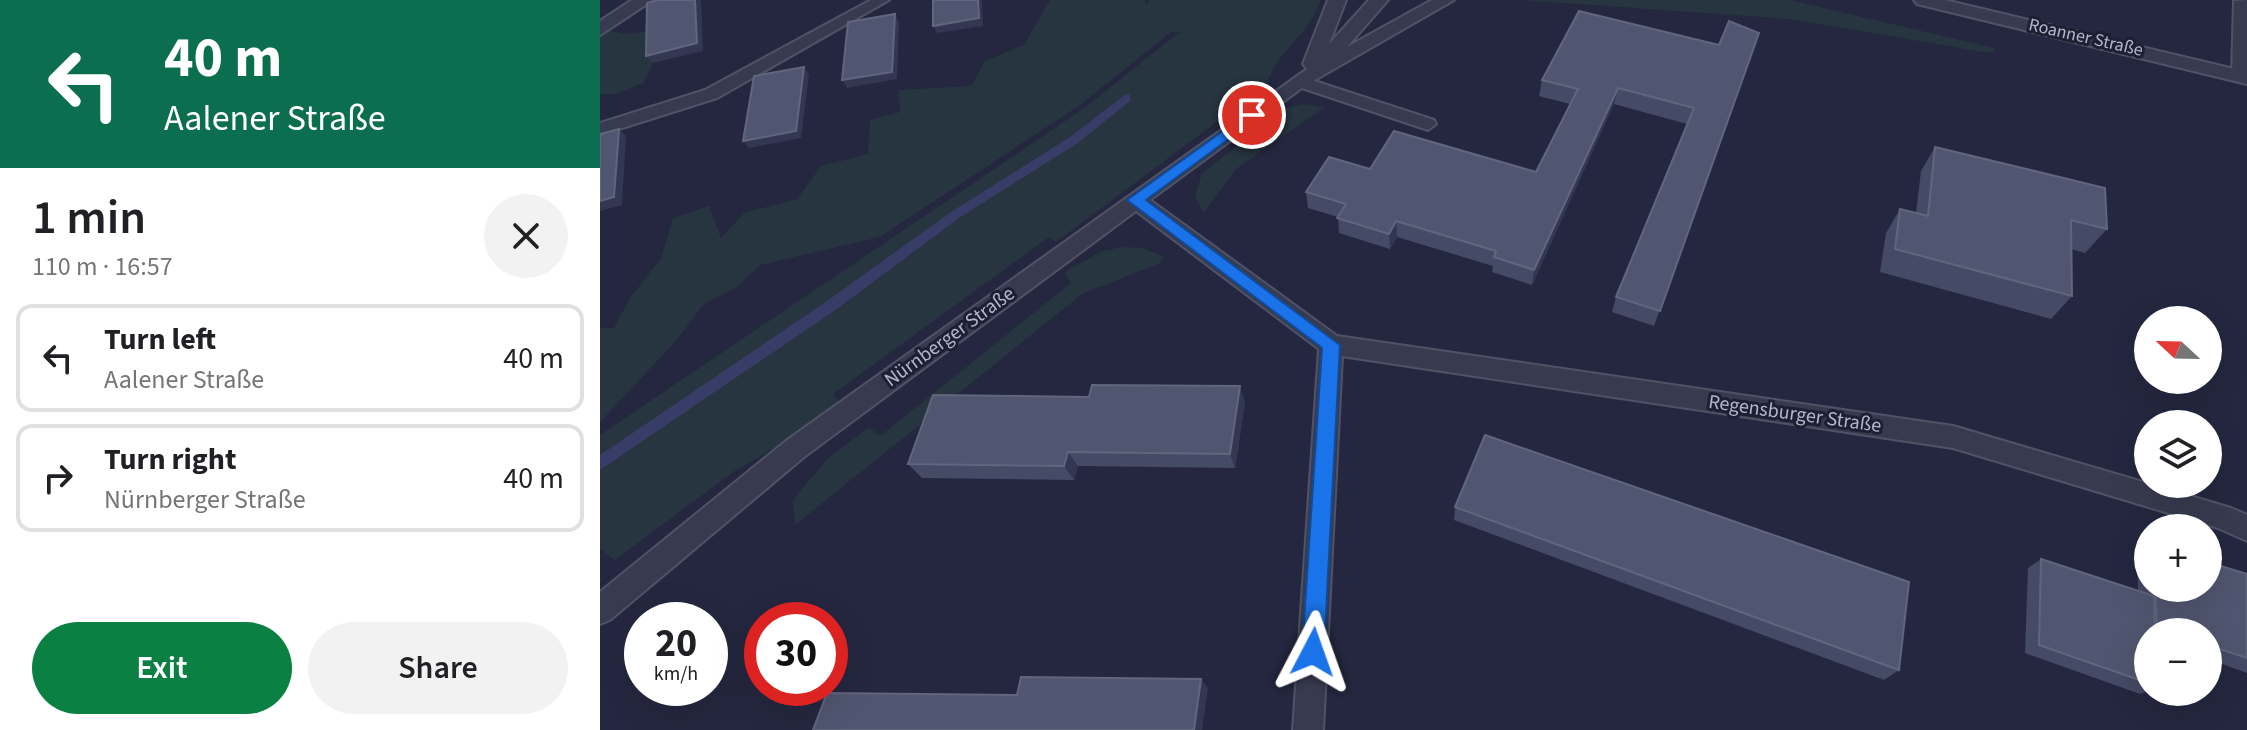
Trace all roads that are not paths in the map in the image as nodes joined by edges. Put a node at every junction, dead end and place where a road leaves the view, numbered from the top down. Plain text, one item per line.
1 (644, 0) edge
2 (882, 0) edge
3 (1337, 0) edge
4 (1379, 0) edge
5 (1442, 0) edge
6 (1923, 0) edge
7 (2241, 1) edge
8 (600, 29) edge
9 (1304, 77) junction
10 (2244, 77) edge
11 (1428, 124) dead end
12 (600, 129) edge
13 (1135, 200) junction
14 (1331, 345) junction
15 (2247, 528) edge
16 (600, 610) edge
17 (1308, 730) edge

1 - 8 street
2 - 12 lane
3 - 9 street
4 - 9 street, Nürnberger Straße
5 - 9 street, Nürnberger Straße
6 - 10 street, Roanner Straße
7 - 10 lane
9 - 11 lane
9 - 13 street, Nürnberger Straße
13 - 14 street
13 - 16 street, Nürnberger Straße
14 - 15 street, Regensburger Straße
14 - 17 street

